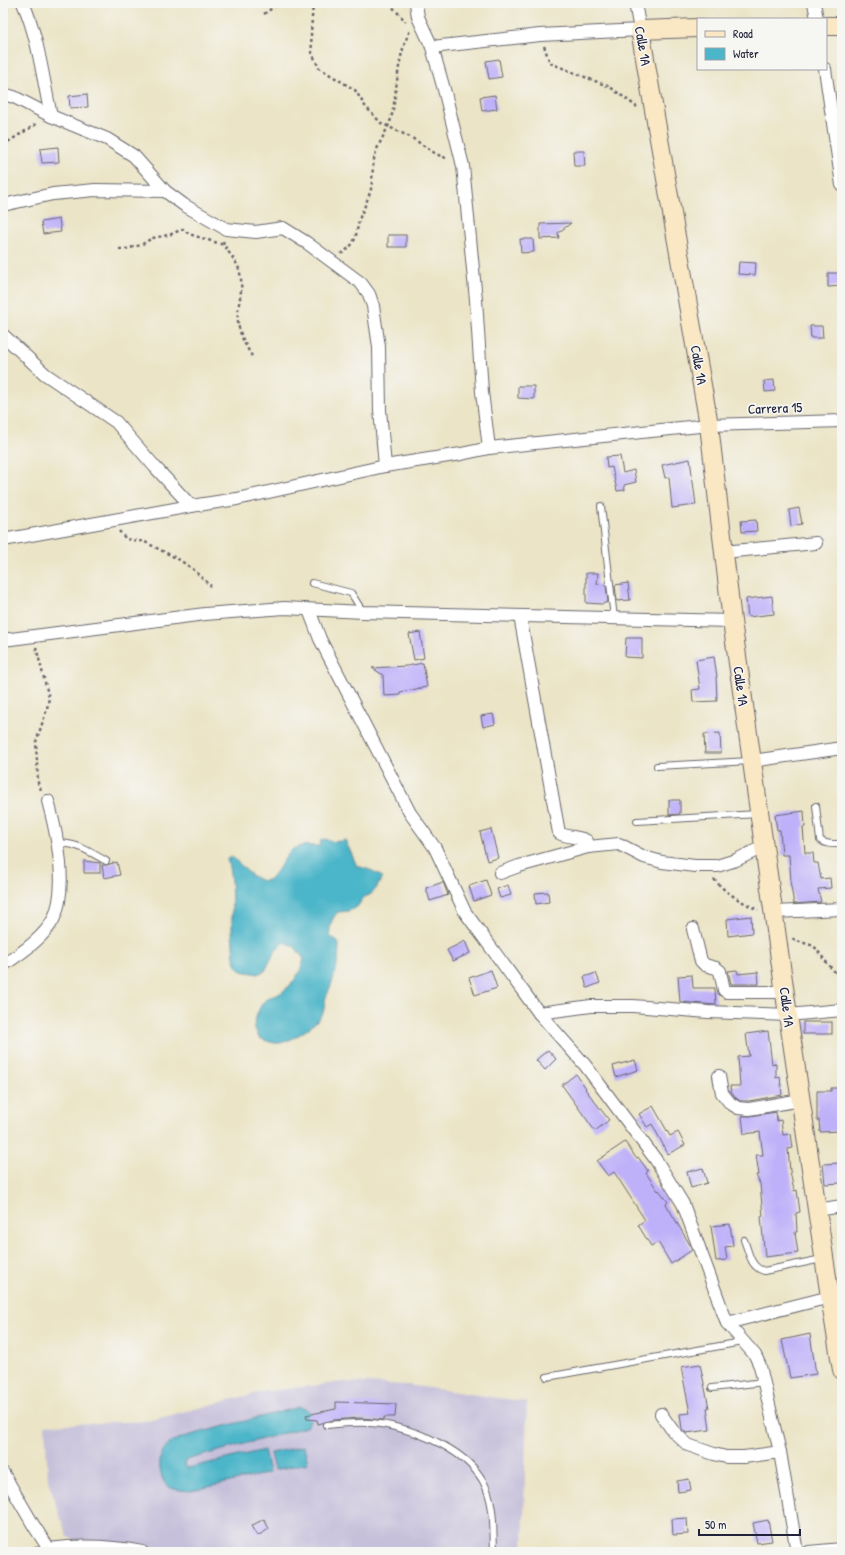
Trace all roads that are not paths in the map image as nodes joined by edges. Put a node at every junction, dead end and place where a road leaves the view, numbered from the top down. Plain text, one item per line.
1 (23, 3) edge
2 (416, 3) edge
3 (636, 3) edge
4 (814, 3) edge
5 (817, 18) edge
6 (827, 26) edge
7 (842, 26) edge
8 (697, 28) edge
9 (640, 30) junction
10 (432, 47) junction
11 (825, 70) edge
12 (3, 94) edge
13 (51, 116) junction
14 (842, 185) edge
15 (166, 191) junction
16 (3, 205) edge
17 (3, 335) edge
18 (842, 421) edge
19 (709, 425) junction
20 (489, 448) junction
21 (385, 466) junction
22 (191, 506) junction
23 (601, 506) dead end
24 (3, 540) edge
25 (816, 543) dead end
26 (724, 552) junction
27 (312, 583) dead end
28 (309, 610) junction
29 (363, 612) junction
30 (520, 616) junction
31 (614, 618) junction
32 (732, 621) junction
33 (3, 640) edge
34 (842, 748) edge
35 (752, 761) junction
36 (657, 766) dead end
37 (48, 801) road end
38 (816, 806) dead end
39 (760, 814) junction
40 (637, 821) dead end
41 (56, 843) junction
42 (842, 844) edge
43 (764, 846) junction
44 (588, 847) junction
45 (106, 861) dead end
46 (500, 873) dead end
47 (842, 909) edge
48 (775, 915) junction
49 (693, 929) dead end
50 (3, 965) edge
51 (786, 992) junction
52 (842, 1010) edge
53 (539, 1013) junction
54 (788, 1015) junction
55 (719, 1076) dead end
56 (801, 1100) junction
57 (842, 1206) edge
58 (817, 1210) junction
59 (744, 1240) dead end
60 (824, 1259) junction
61 (830, 1297) junction
62 (727, 1323) junction
63 (742, 1342) junction
64 (842, 1370) edge
65 (547, 1377) dead end
66 (764, 1382) junction
67 (712, 1388) dead end
68 (661, 1414) dead end
69 (327, 1425) dead end
70 (780, 1452) junction
71 (3, 1473) edge
72 (49, 1549) junction
73 (842, 1549) edge
74 (28, 1552) edge
75 (142, 1552) edge
76 (494, 1552) edge
77 (797, 1552) edge
78 (809, 1552) edge

1 - 13 street
2 - 10 street
3 - 9 street, Calle 1A
4 - 5 street
6 - 7 street
8 - 9 street
9 - 10 street
9 - 19 street, Calle 1A
10 - 20 street
11 - 14 street
12 - 13 street
13 - 15 street
15 - 16 street
15 - 21 street
17 - 22 street
18 - 19 street, Carrera 15
19 - 20 street, Carrera 15
19 - 26 street, Calle 1A
20 - 21 street, Carrera 15
21 - 22 street, Carrera 15
22 - 24 street, Carrera 15
23 - 31 lane
25 - 26 street
26 - 32 street, Calle 1A
27 - 29 lane
28 - 29 street
28 - 33 street
28 - 53 street
29 - 30 street
30 - 31 street
30 - 44 street
31 - 32 street
32 - 35 street, Calle 1A
34 - 35 street
35 - 36 lane
35 - 39 street, Calle 1A
37 - 41 street
38 - 42 lane
39 - 40 lane
39 - 43 street, Calle 1A
41 - 45 lane
41 - 50 street
43 - 44 street
43 - 48 street, Calle 1A
44 - 46 street
47 - 48 street
48 - 51 street, Calle 1A
49 - 51 street
51 - 54 street, Calle 1A
52 - 54 street
53 - 54 street
53 - 62 street
54 - 56 street, Calle 1A
55 - 56 street
56 - 58 street, Calle 1A
57 - 58 street
58 - 60 street, Calle 1A
59 - 60 lane
60 - 61 street, Calle 1A
61 - 62 street
61 - 64 street, Calle 1A
62 - 63 street
63 - 65 lane
63 - 66 street
66 - 67 lane
66 - 70 street
68 - 70 street
69 - 76 lane
70 - 77 street
71 - 72 street
72 - 74 lane
72 - 75 street
73 - 78 street

